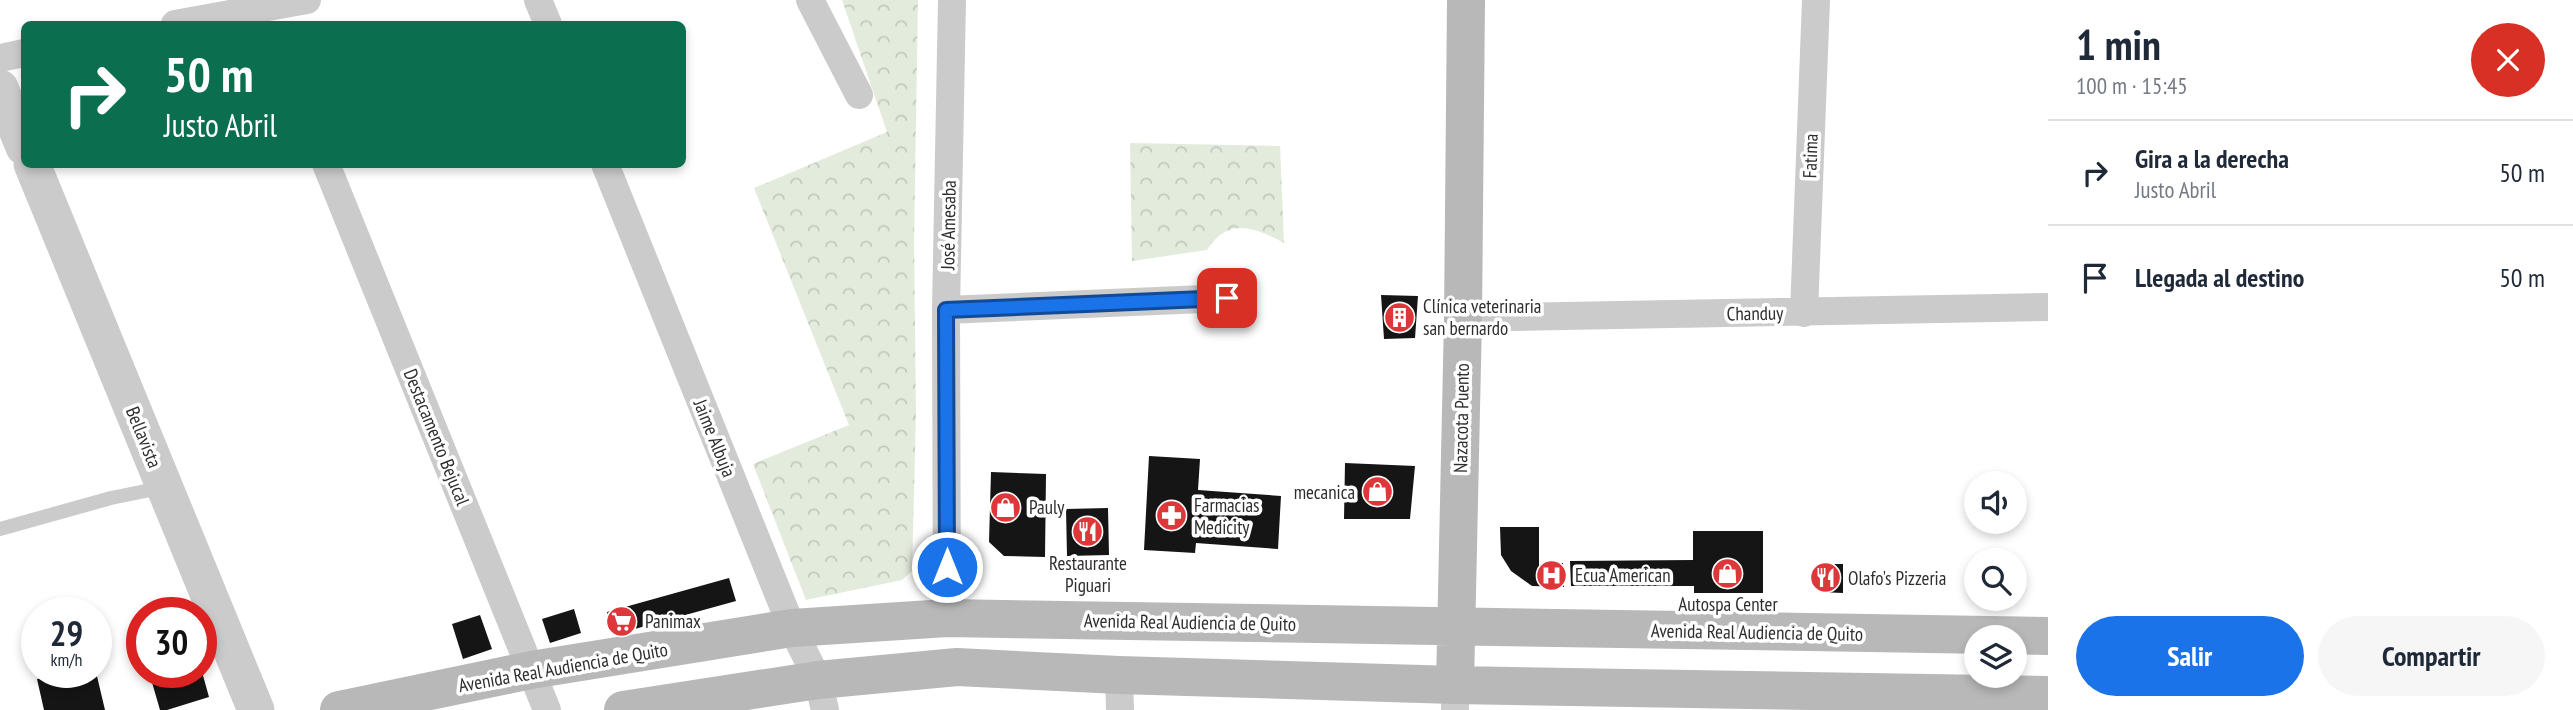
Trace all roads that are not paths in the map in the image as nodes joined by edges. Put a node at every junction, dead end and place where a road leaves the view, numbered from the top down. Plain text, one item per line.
1 (307, 0) edge
2 (538, 0) edge
3 (810, 0) edge
4 (952, 0) edge
5 (1466, 0) edge
6 (1816, 0) edge
7 (266, 16) edge
8 (209, 21) edge
9 (547, 21) edge
10 (21, 54) edge
11 (0, 58) edge
12 (0, 88) edge
13 (859, 95) dead end
14 (21, 140) edge
15 (34, 168) edge
16 (328, 168) edge
17 (607, 168) edge
18 (1227, 298) dead end
19 (2048, 307) edge
20 (946, 310) junction
21 (1804, 313) junction
22 (1463, 318) junction
23 (165, 487) junction
24 (0, 529) edge
25 (947, 618) junction
26 (1458, 627) junction
27 (792, 628) junction
28 (2048, 636) edge
29 (531, 670) junction
30 (1120, 693) edge
31 (821, 695) edge
32 (2048, 695) edge
33 (1455, 697) edge
34 (256, 710) edge
35 (339, 710) edge
36 (547, 710) edge
37 (623, 710) edge

1 - 7 street
2 - 9 street
3 - 13 street
4 - 20 street, José Amesaba
5 - 22 main road, Nazacota Puento
6 - 21 street, Fatima
7 - 8 street
10 - 11 street
12 - 14 street
15 - 23 street, Bellavista
16 - 29 street, Destacamento Bejucal
17 - 27 street, Jaime Albuja
18 - 20 street
19 - 21 street, Chanduy
20 - 25 street, José Amesaba
21 - 22 street, Chanduy
22 - 26 main road, Nazacota Puento
23 - 24 lane
23 - 34 street, Bellavista
25 - 26 main road, Avenida Real Audiencia de Quito
25 - 27 main road, Avenida Real Audiencia de Quito
26 - 28 main road, Avenida Real Audiencia de Quito
26 - 33 main road, Nazacota Puento
27 - 29 main road, Avenida Real Audiencia de Quito
27 - 31 street, Jaime Albuja
29 - 35 main road, Avenida Real Audiencia de Quito
29 - 36 street, Destacamento Bejucal
30 - 31 main road
30 - 33 main road
31 - 37 main road
32 - 33 main road

